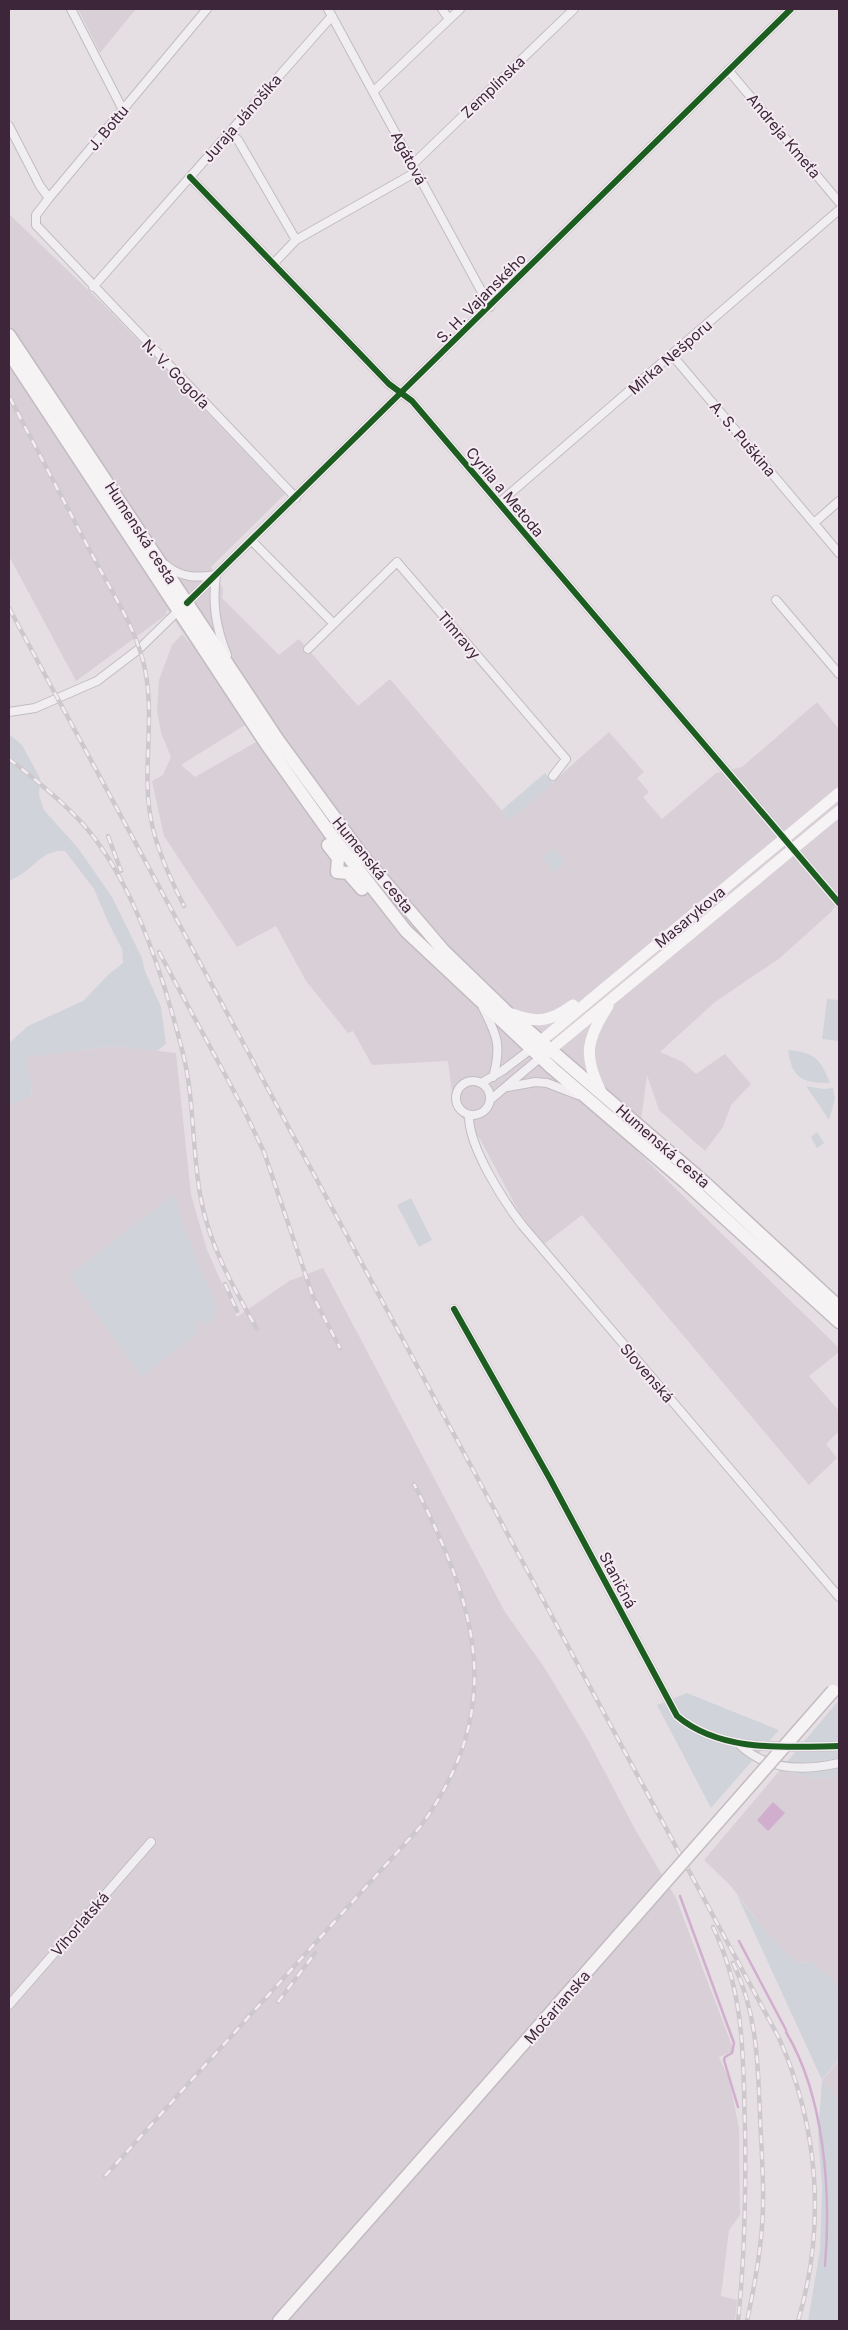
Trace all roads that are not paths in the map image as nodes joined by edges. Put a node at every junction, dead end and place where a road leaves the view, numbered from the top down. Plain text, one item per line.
1 (71, 9) edge
2 (196, 9) edge
3 (207, 9) edge
4 (442, 9) edge
5 (460, 9) edge
6 (574, 9) edge
7 (792, 9) edge
8 (330, 12) edge
9 (200, 17) junction
10 (449, 19) junction
11 (728, 70) junction
12 (374, 91) junction
13 (123, 110) junction
14 (9, 126) edge
15 (229, 133) junction
16 (414, 169) junction
17 (190, 177) junction
18 (49, 198) junction
19 (839, 202) edge
20 (839, 210) edge
21 (296, 240) junction
22 (57, 249) joint
23 (274, 263) junction
24 (93, 287) junction
25 (490, 307) junction
26 (9, 335) edge
27 (9, 353) edge
28 (672, 355) junction
29 (402, 393) junction
30 (296, 498) junction
31 (839, 501) edge
32 (499, 503) junction
33 (814, 523) junction
34 (252, 541) junction
35 (151, 549) junction
36 (839, 553) edge
37 (216, 575) junction
38 (776, 600) dead end
39 (182, 607) junction
40 (333, 623) junction
41 (308, 649) dead end
42 (839, 674) edge
43 (239, 682) junction
44 (9, 712) edge
45 (553, 776) dead end
46 (839, 793) edge
47 (839, 811) edge
48 (784, 839) junction
49 (793, 849) junction
50 (839, 903) edge
51 (599, 992) junction
52 (616, 995) junction
53 (480, 1002) junction
54 (508, 1013) junction
55 (541, 1049) junction
56 (493, 1077) junction
57 (481, 1083) junction
58 (508, 1087) junction
59 (602, 1094) junction
60 (490, 1100) junction
61 (590, 1100) junction
62 (470, 1115) junction
63 (839, 1307) edge
64 (454, 1309) dead end
65 (839, 1322) edge
66 (839, 1597) edge
67 (836, 1688) edge
68 (739, 1744) junction
69 (839, 1746) edge
70 (839, 1763) edge
71 (152, 1842) dead end
72 (9, 2005) edge
73 (279, 2321) edge

1 - 13 street
2 - 9 street
3 - 9 street, J. Bottu
4 - 10 street
5 - 10 street
6 - 16 street, Zemplínska
7 - 11 street, S. H. Vajanského
8 - 12 street, Agátová
8 - 15 street, Juraja Jánošíka
9 - 13 street, J. Bottu
10 - 12 street
11 - 19 street, Andreja Kmeťa
11 - 25 street, S. H. Vajanského
12 - 16 street, Agátová
13 - 18 street, J. Bottu
14 - 18 street
15 - 17 street, Juraja Jánošíka
15 - 21 street
16 - 21 street, Zemplínska
16 - 25 street, Agátová
17 - 23 street, Cyrila a Metoda
17 - 24 street, Juraja Jánošíka
18 - 22 street, J. Bottu
20 - 28 street, Mirka Nešporu
21 - 23 street, Zemplínska
22 - 24 street, N. V. Gogoľa
23 - 29 street, Cyrila a Metoda
24 - 30 street, N. V. Gogoľa
25 - 29 street, S. H. Vajanského
26 - 35 main road, Humenská cesta
27 - 39 main road, Humenská cesta
28 - 32 street, Mirka Nešporu
28 - 33 street, A. S. Puškina
29 - 30 street, S. H. Vajanského
29 - 32 street, Cyrila a Metoda
30 - 34 street, S. H. Vajanského
31 - 33 street
32 - 48 street, Cyrila a Metoda
33 - 36 street, A. S. Puškina
34 - 37 street, S. H. Vajanského
34 - 40 street
35 - 37 street
35 - 39 main road, Humenská cesta
37 - 39 street, S. H. Vajanského
37 - 43 street
38 - 42 street
39 - 43 main road, Humenská cesta
39 - 44 street, S. H. Vajanského
39 - 53 main road, Humenská cesta
40 - 41 street, Timravy
40 - 45 street, Timravy
43 - 54 main road, Humenská cesta
46 - 48 main road, Masarykova
47 - 49 main road, Masarykova
48 - 49 street, Cyrila a Metoda
48 - 51 main road, Masarykova
49 - 50 street, Cyrila a Metoda
49 - 52 main road, Masarykova
51 - 54 main road
51 - 55 main road, Masarykova
52 - 55 main road, Masarykova
52 - 59 main road
53 - 55 main road, Humenská cesta
53 - 56 street
54 - 55 main road, Humenská cesta
55 - 56 street
55 - 58 street
55 - 59 main road, Humenská cesta
55 - 61 main road, Humenská cesta
56 - 57 street
57 - 60 street
57 - 62 street
58 - 60 street
58 - 61 street
59 - 63 main road, Humenská cesta
60 - 62 street
61 - 65 main road, Humenská cesta
62 - 66 street, Slovenská
64 - 68 street, Staničná
67 - 73 main road, Močarianska, bridge
68 - 69 street, Staničná
68 - 70 street, Staničná
71 - 72 street, Vihorlatská

